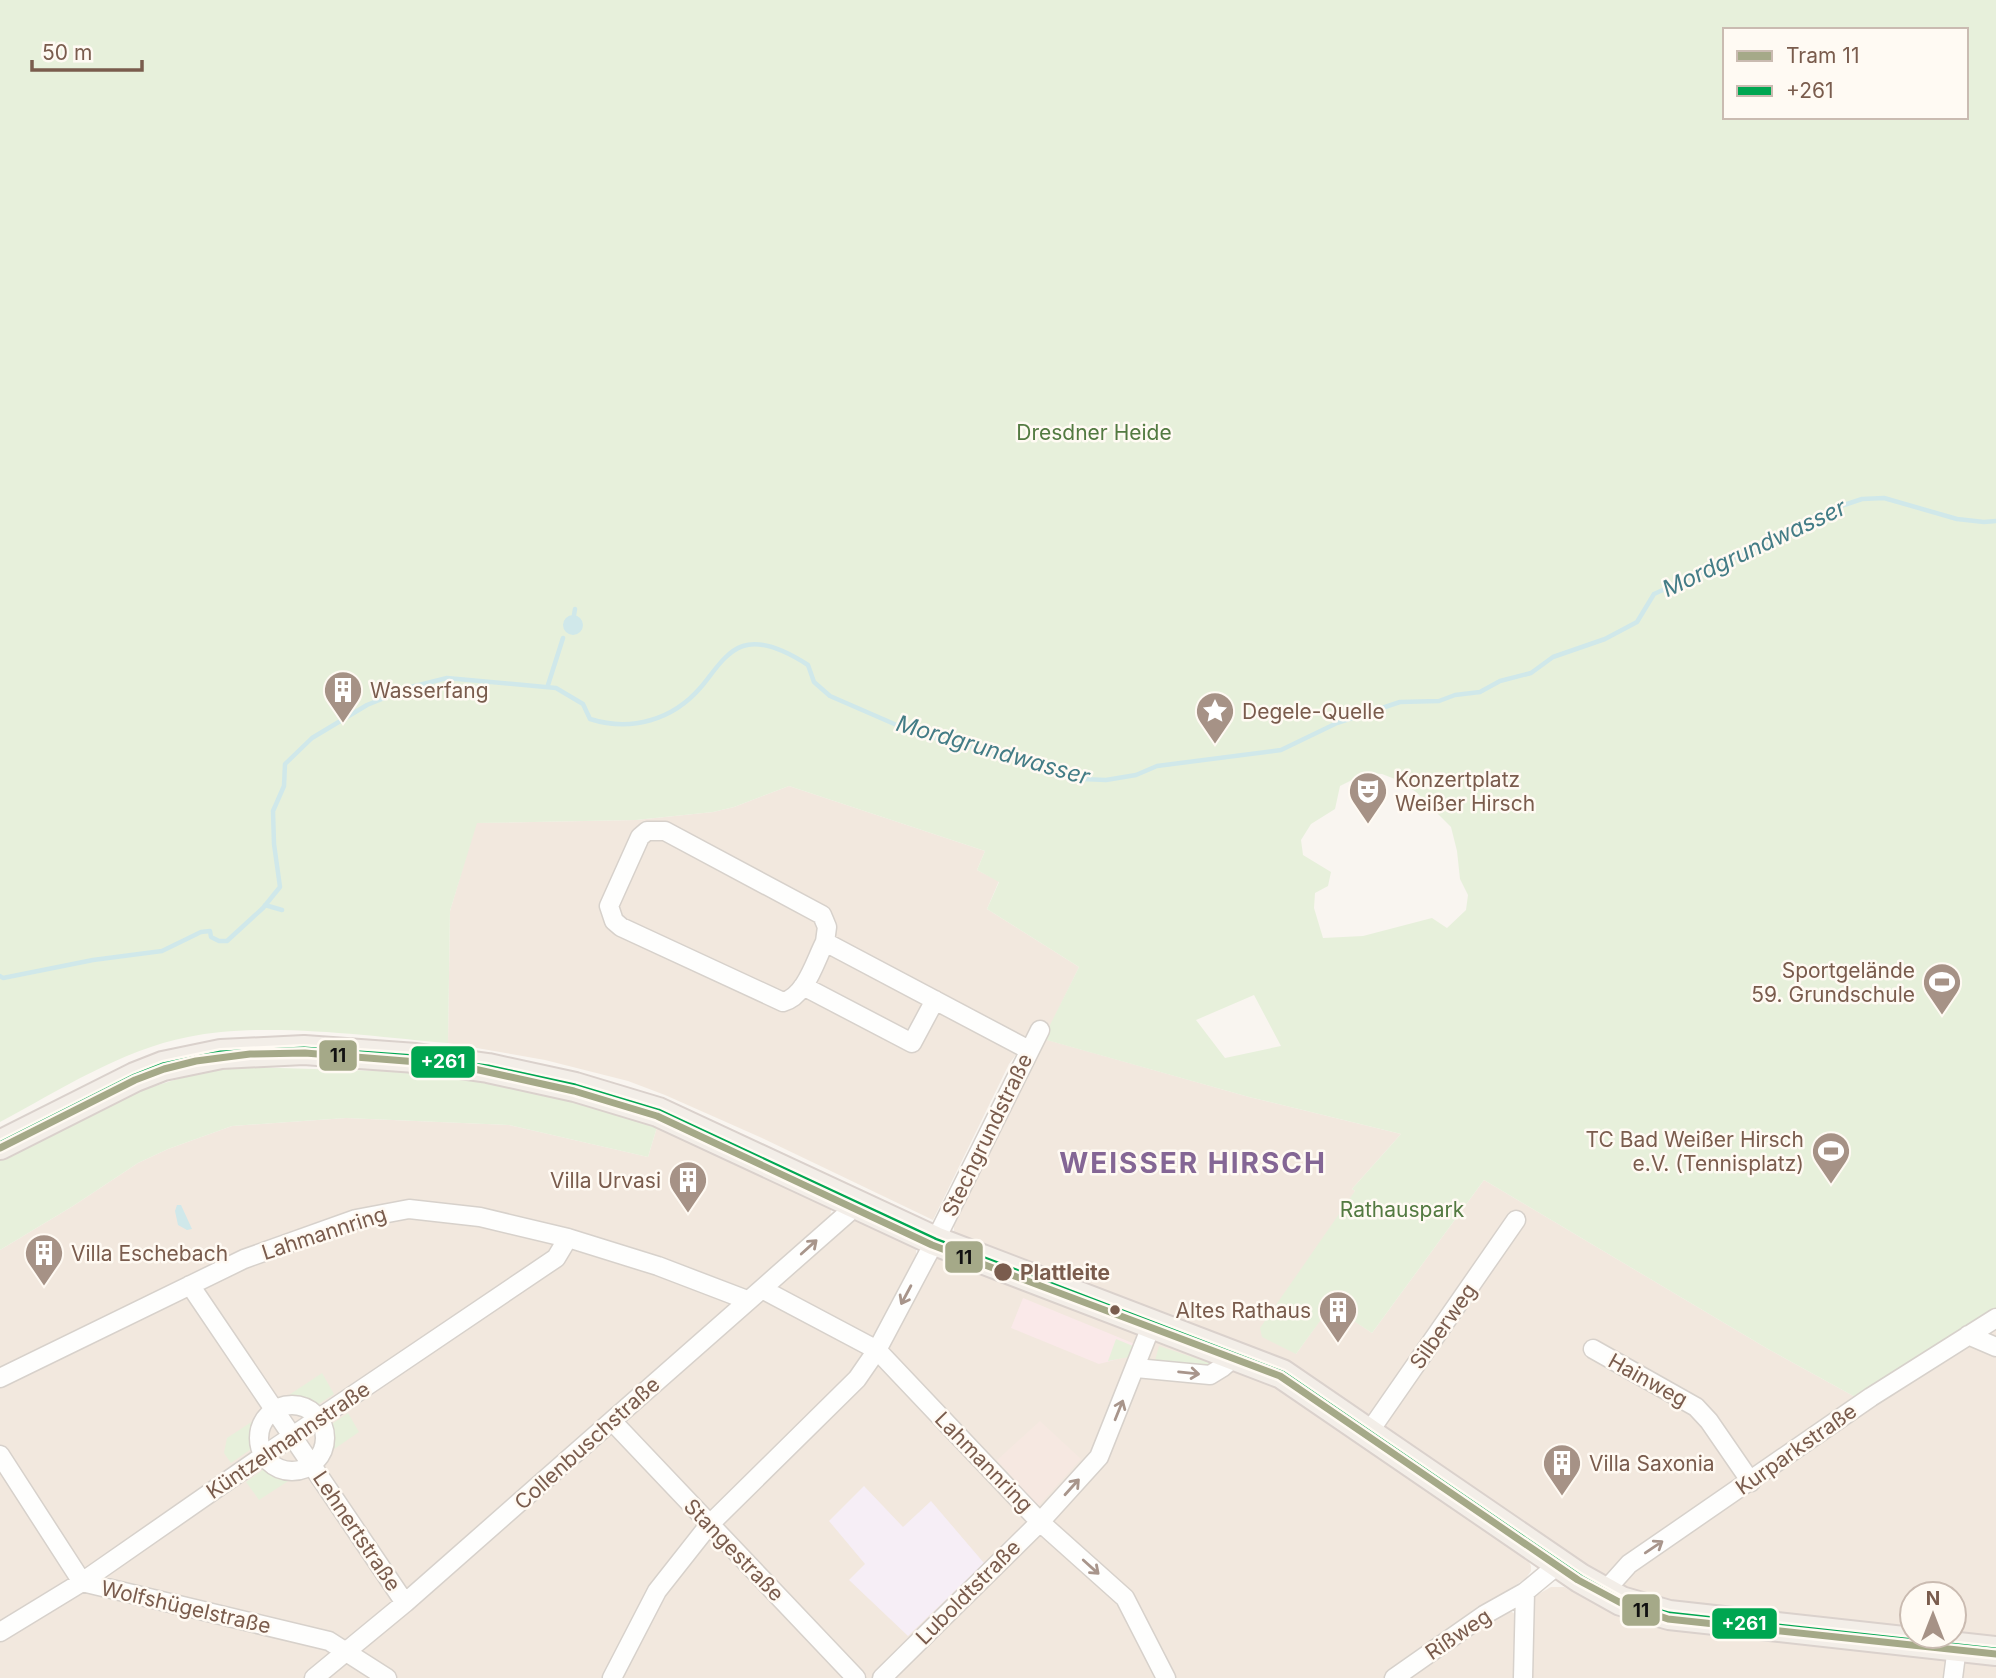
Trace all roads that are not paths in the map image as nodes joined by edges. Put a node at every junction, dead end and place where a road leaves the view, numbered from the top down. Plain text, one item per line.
1 (825, 942) junction
2 (803, 986) junction
3 (934, 1000) junction
4 (1040, 1030) dead end
5 (1029, 1050) junction
6 (0, 1145) edge
7 (857, 1205) junction
8 (1516, 1220) dead end
9 (568, 1238) junction
10 (934, 1241) junction
11 (190, 1285) junction
12 (754, 1294) junction
13 (1996, 1318) edge
14 (1152, 1324) junction
15 (1968, 1335) junction
16 (1996, 1347) edge
17 (1593, 1349) dead end
18 (877, 1350) junction
19 (1236, 1356) junction
20 (1136, 1368) junction
21 (0, 1378) edge
22 (273, 1410) junction
23 (320, 1419) junction
24 (612, 1421) junction
25 (1369, 1432) junction
26 (292, 1436) junction
27 (263, 1456) junction
28 (2, 1463) edge
29 (312, 1465) junction
30 (1751, 1482) junction
31 (1040, 1522) junction
32 (709, 1525) junction
33 (1560, 1563) junction
34 (82, 1582) junction
35 (1525, 1592) junction
36 (1604, 1592) junction
37 (405, 1603) junction
38 (0, 1632) edge
39 (1898, 1641) edge
40 (1968, 1648) edge
41 (1956, 1650) edge
42 (348, 1651) junction
43 (1996, 1651) edge
44 (314, 1678) edge
45 (387, 1678) edge
46 (612, 1678) edge
47 (856, 1678) edge
48 (882, 1678) edge
49 (1166, 1678) edge
50 (1394, 1678) edge
51 (1523, 1678) edge
52 (1953, 1678) edge

1 - 2 street
1 - 2 street
1 - 3 street
2 - 3 street
3 - 5 street
4 - 5 street, Stechgrundstraße
5 - 10 street, Stechgrundstraße
6 - 7 main road
7 - 10 main road
12 -> 7 street, Collenbuschstraße
8 - 25 street, Silberweg
9 - 11 street, Lahmannring
9 - 12 street, Lahmannring
9 - 23 street, Küntzelmannstraße
10 - 14 main road
10 -> 18 street
11 - 21 street, Lahmannring
11 - 22 street, Lehnertstraße
12 - 18 street, Lahmannring
12 - 24 street, Collenbuschstraße
13 - 15 street, Kurparkstraße
14 - 19 main road
14 - 20 street, Luboldtstraße
15 - 16 street
15 - 30 street, Kurparkstraße
17 - 30 street, Hainweg
18 - 31 street, Lahmannring
18 - 32 street
20 -> 19 street
19 - 25 main road
31 -> 20 street, Luboldtstraße
22 - 23 street
22 - 26 street, Lehnertstraße
22 - 27 street
23 - 26 street, Küntzelmannstraße
23 - 29 street
24 - 32 street, Stangestraße
24 - 37 street, Collenbuschstraße
25 - 33 main road
26 - 27 street, Küntzelmannstraße
26 - 29 street, Lehnertstraße
27 - 29 street
27 - 34 street, Küntzelmannstraße
28 - 34 street, Wolfshügelstraße
29 - 37 street, Lehnertstraße
36 -> 30 street, Kurparkstraße
31 - 48 street, Luboldtstraße
31 -> 49 street, Lahmannring
32 - 46 street
32 - 47 street, Stangestraße
33 - 35 street, Rißweg
33 - 36 main road
34 - 38 street, Küntzelmannstraße
34 - 42 street, Wolfshügelstraße
35 - 50 street, Rißweg
35 - 51 street
36 - 39 main road
37 - 42 street, Collenbuschstraße
40 - 43 main road
41 - 52 street
42 - 44 street, Collenbuschstraße
42 - 45 street, Wolfshügelstraße

